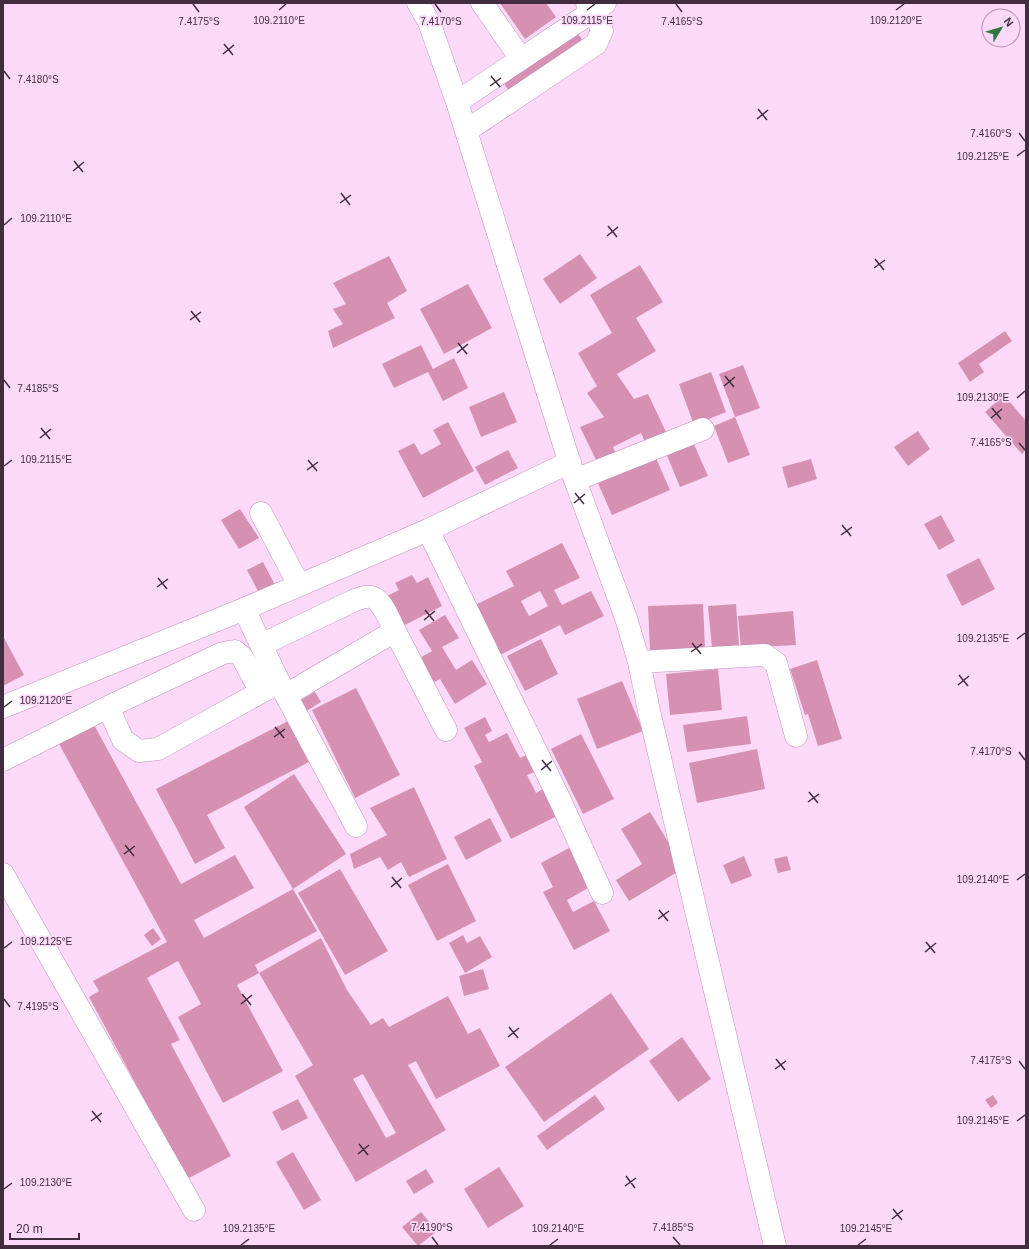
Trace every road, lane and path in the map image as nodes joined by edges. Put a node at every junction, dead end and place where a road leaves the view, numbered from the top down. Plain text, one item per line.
1 (418, 3) edge
2 (482, 3) edge
3 (595, 6) edge
4 (521, 59) junction
5 (457, 102) junction
6 (466, 131) junction
7 (703, 429) dead end
8 (572, 471) junction
9 (261, 513) dead end
10 (428, 530) junction
11 (299, 585) junction
12 (244, 609) junction
13 (395, 631) junction
14 (261, 645) junction
15 (639, 662) junction
16 (275, 690) junction
17 (108, 707) junction
18 (3, 708) edge
19 (446, 730) dead end
20 (796, 736) dead end
21 (3, 760) edge
22 (356, 826) dead end
23 (3, 874) edge
24 (602, 893) dead end
25 (194, 1210) dead end
26 (774, 1246) edge

1 - 5 street
2 - 4 street
3 - 4 street
3 - 6 street
4 - 5 street
5 - 6 street
6 - 8 street
7 - 8 street
8 - 10 street
8 - 15 street
9 - 11 street
10 - 11 street
10 - 24 street
11 - 12 street
12 - 14 street
12 - 18 street
13 - 14 street
13 - 16 street
13 - 19 street
14 - 16 street
15 - 20 street
15 - 26 street
16 - 17 street
16 - 17 street
16 - 22 street
17 - 21 street
23 - 25 street

